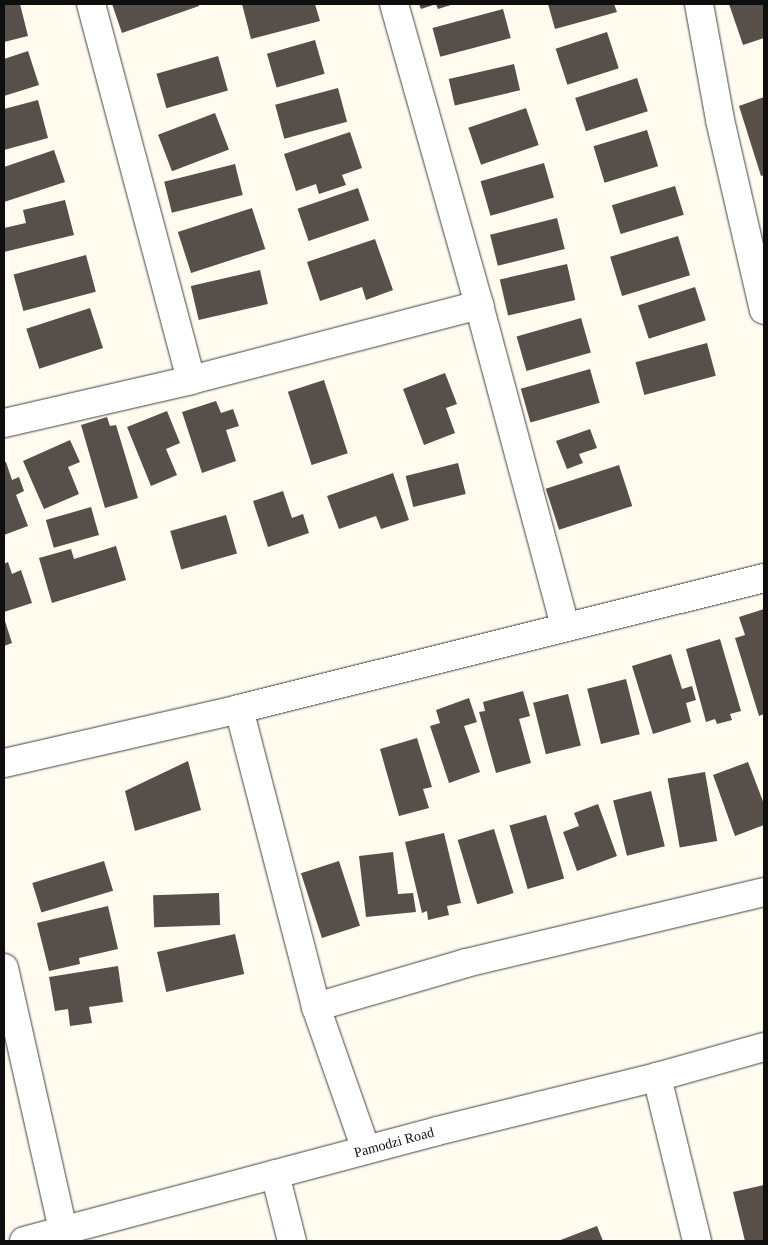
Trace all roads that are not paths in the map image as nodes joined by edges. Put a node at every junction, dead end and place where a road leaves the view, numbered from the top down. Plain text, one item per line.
1 (91, 4) edge
2 (394, 4) edge
3 (699, 4) edge
4 (757, 244) edge
5 (479, 305) junction
6 (764, 310) edge
7 (191, 380) junction
8 (4, 424) edge
9 (764, 578) edge
10 (565, 627) junction
11 (239, 709) junction
12 (4, 763) edge
13 (764, 892) edge
14 (4, 968) edge
15 (316, 1007) junction
16 (764, 1047) edge
17 (657, 1077) junction
18 (366, 1150) junction
19 (275, 1174) junction
20 (62, 1230) junction
21 (24, 1241) edge
22 (292, 1241) edge
23 (697, 1241) edge

1 - 7 street
2 - 5 street
3 - 4 street
4 - 6 street
5 - 7 street
5 - 10 street
7 - 8 street
9 - 10 street
10 - 11 street
11 - 12 street
11 - 15 street
13 - 15 street
14 - 20 street
15 - 18 street
16 - 17 street, Pamodzi Road
17 - 18 street, Pamodzi Road
17 - 23 street
18 - 19 street, Pamodzi Road
19 - 20 street, Pamodzi Road
19 - 22 street
20 - 21 street, Pamodzi Road

